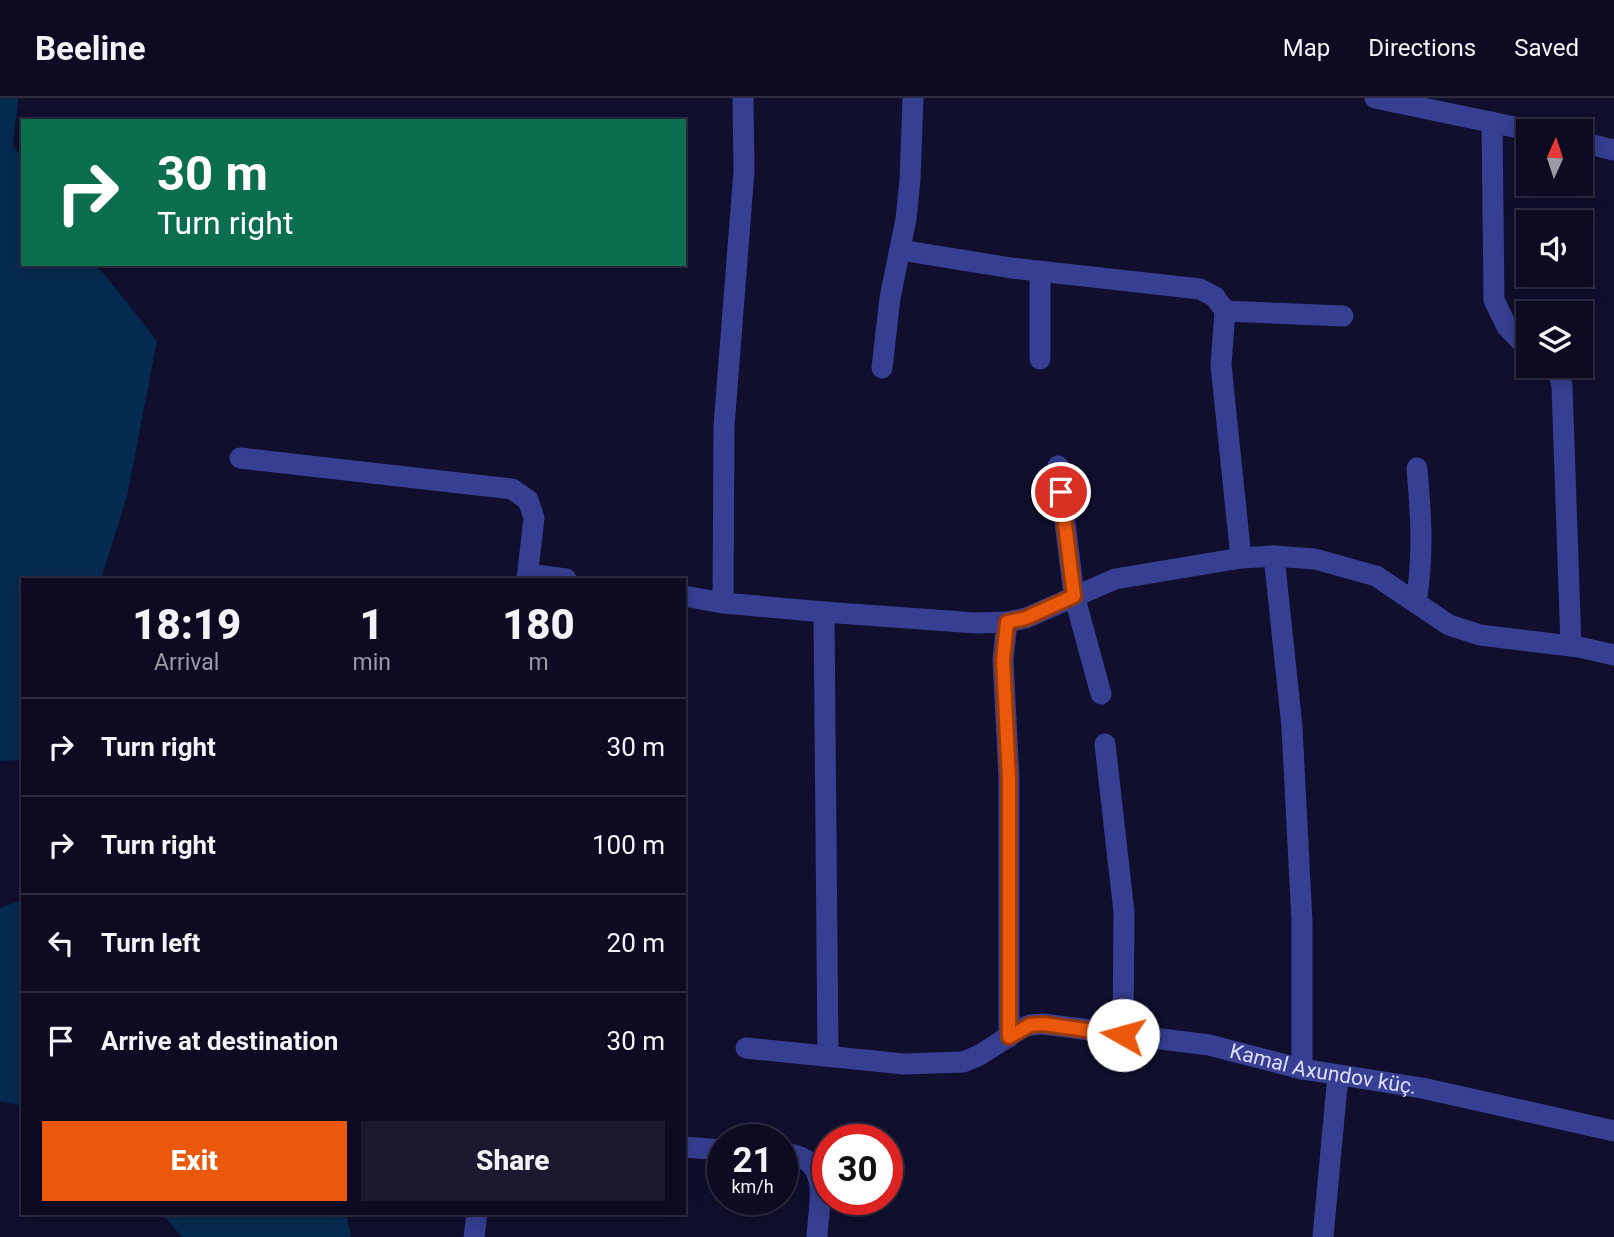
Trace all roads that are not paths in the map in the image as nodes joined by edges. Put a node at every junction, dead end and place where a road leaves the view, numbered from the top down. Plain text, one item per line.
1 (743, 98) edge
2 (913, 98) edge
3 (1375, 98) edge
4 (1492, 122) junction
5 (1516, 127) edge
6 (1593, 145) edge
7 (1614, 150) edge
8 (900, 250) junction
9 (1040, 271) junction
10 (1225, 311) junction
11 (1343, 316) dead end
12 (1516, 336) edge
13 (1040, 359) dead end
14 (882, 368) dead end
15 (1560, 378) edge
16 (240, 458) dead end
17 (1058, 466) dead end
18 (1417, 468) dead end
19 (1274, 556) junction
20 (1241, 558) junction
21 (527, 577) edge
22 (546, 578) edge
23 (686, 596) edge
24 (1074, 596) junction
25 (723, 603) junction
26 (1416, 603) junction
27 (824, 611) junction
28 (1007, 622) junction
29 (1571, 646) junction
30 (1614, 655) edge
31 (1101, 694) dead end
32 (1105, 744) dead end
33 (1123, 1035) junction
34 (1009, 1037) junction
35 (746, 1048) dead end
36 (828, 1056) junction
37 (1302, 1069) junction
38 (1338, 1075) junction
39 (1614, 1131) edge
40 (686, 1147) edge
41 (707, 1149) edge
42 (798, 1155) edge
43 (477, 1215) edge
44 (474, 1237) edge
45 (817, 1237) edge
46 (1323, 1237) edge

1 - 25 street
2 - 8 street
3 - 4 street
4 - 5 street
4 - 12 street
6 - 7 street
8 - 9 street
8 - 14 street
9 - 10 street
9 - 13 street
10 - 11 street
10 - 20 street
15 - 29 street
16 - 21 street
17 - 24 street
18 - 26 street
19 - 20 street
19 - 26 street
19 - 37 street
20 - 24 street
21 - 22 street
23 - 25 street
24 - 28 street
24 - 31 street
25 - 27 street
26 - 29 street
27 - 28 street
27 - 36 street
28 - 34 street
29 - 30 street
32 - 33 street
33 - 34 street, Kamal Axundov küç.
33 - 37 street, Kamal Axundov küç.
34 - 36 street
35 - 36 street
37 - 38 street, Kamal Axundov küç.
38 - 39 street, Kamal Axundov küç.
38 - 46 street
40 - 41 street
42 - 45 street
43 - 44 street

